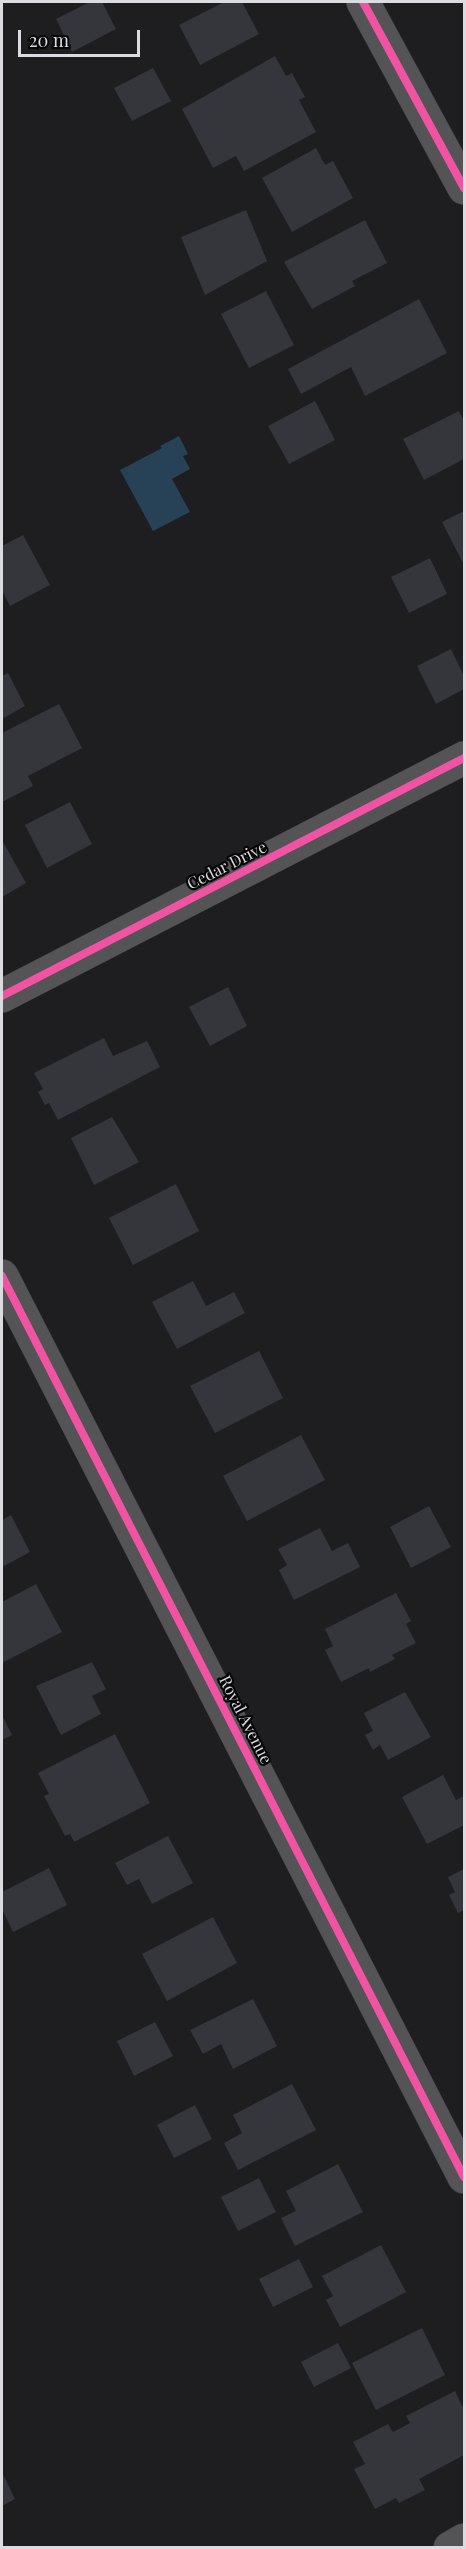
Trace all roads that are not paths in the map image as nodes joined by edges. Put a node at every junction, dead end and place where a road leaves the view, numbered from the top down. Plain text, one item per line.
1 (363, 2) edge
2 (465, 188) edge
3 (465, 758) edge
4 (2, 996) edge
5 (2, 1276) edge
6 (465, 2177) edge
7 (465, 2540) edge
8 (450, 2547) edge

1 - 2 street
3 - 4 street, Cedar Drive
5 - 6 street, Royal Avenue
7 - 8 street

